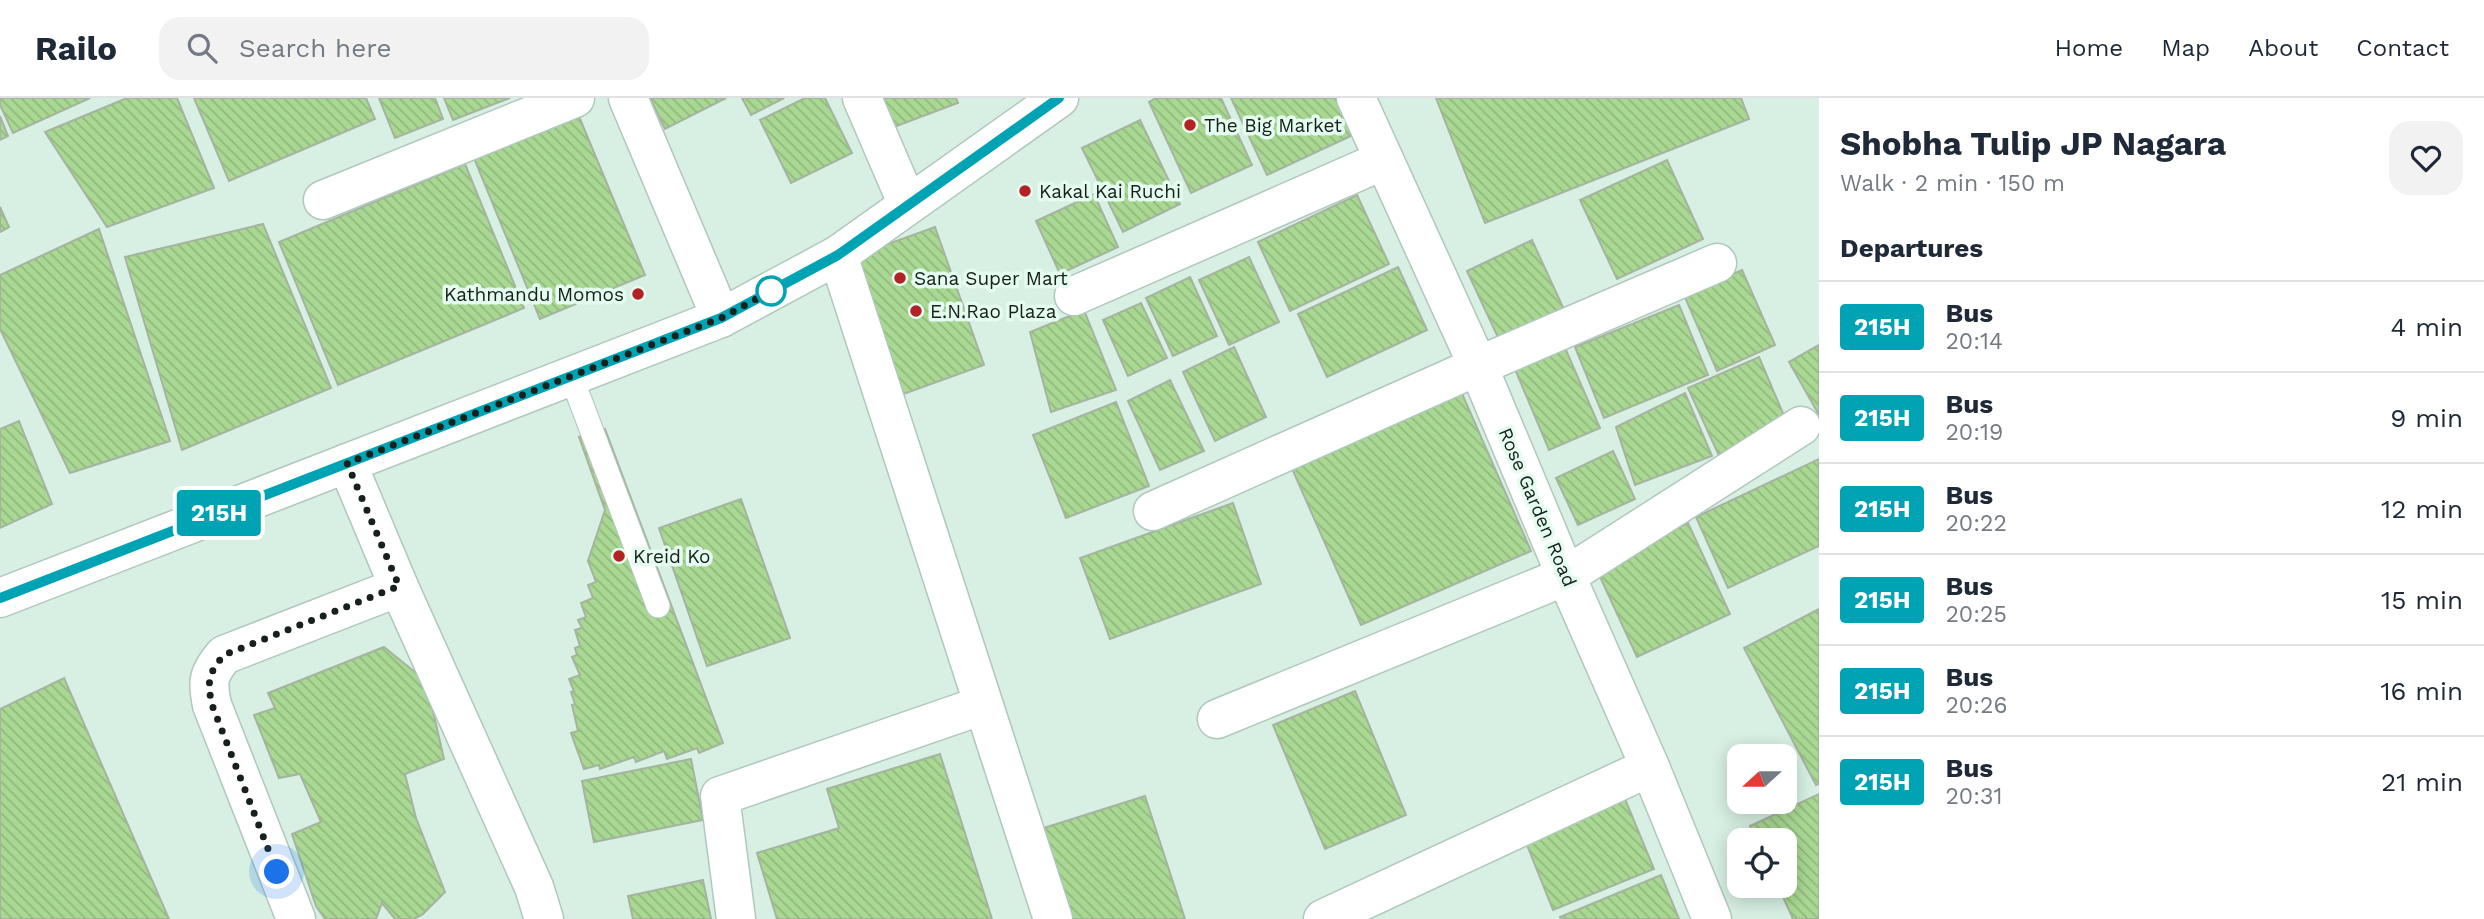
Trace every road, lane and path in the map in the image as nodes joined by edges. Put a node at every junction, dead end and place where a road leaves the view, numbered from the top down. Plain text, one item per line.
1 (575, 98) edge
2 (628, 98) edge
3 (862, 98) edge
4 (1059, 98) edge
5 (1356, 98) edge
6 (1384, 160) junction
7 (323, 200) dead end
8 (908, 205) junction
9 (838, 255) junction
10 (1717, 263) dead end
11 (1074, 296) dead end
12 (721, 318) junction
13 (1478, 366) junction
14 (571, 376) junction
15 (1801, 426) dead end
16 (347, 463) junction
17 (1153, 511) dead end
18 (1566, 576) junction
19 (399, 586) junction
20 (0, 598) edge
21 (657, 606) dead end
22 (983, 705) junction
23 (1217, 719) dead end
24 (1650, 767) junction
25 (296, 919) edge
26 (544, 919) edge
27 (736, 919) edge
28 (1053, 919) edge
29 (1323, 919) edge
30 (1712, 919) edge

1 - 7 street
2 - 12 street
3 - 8 street
4 - 8 street
5 - 6 street, Rose Garden Road
6 - 11 street
6 - 13 street, Rose Garden Road
8 - 9 street
9 - 12 street
9 - 22 street
10 - 13 street
12 - 14 street
13 - 17 street
13 - 18 street, Rose Garden Road
14 - 16 street
14 - 21 lane
15 - 18 street
16 - 19 street
16 - 20 street
18 - 23 street
18 - 24 street, Rose Garden Road
19 - 25 street
19 - 26 street
22 - 27 street
22 - 28 street
24 - 29 street
24 - 30 street, Rose Garden Road

